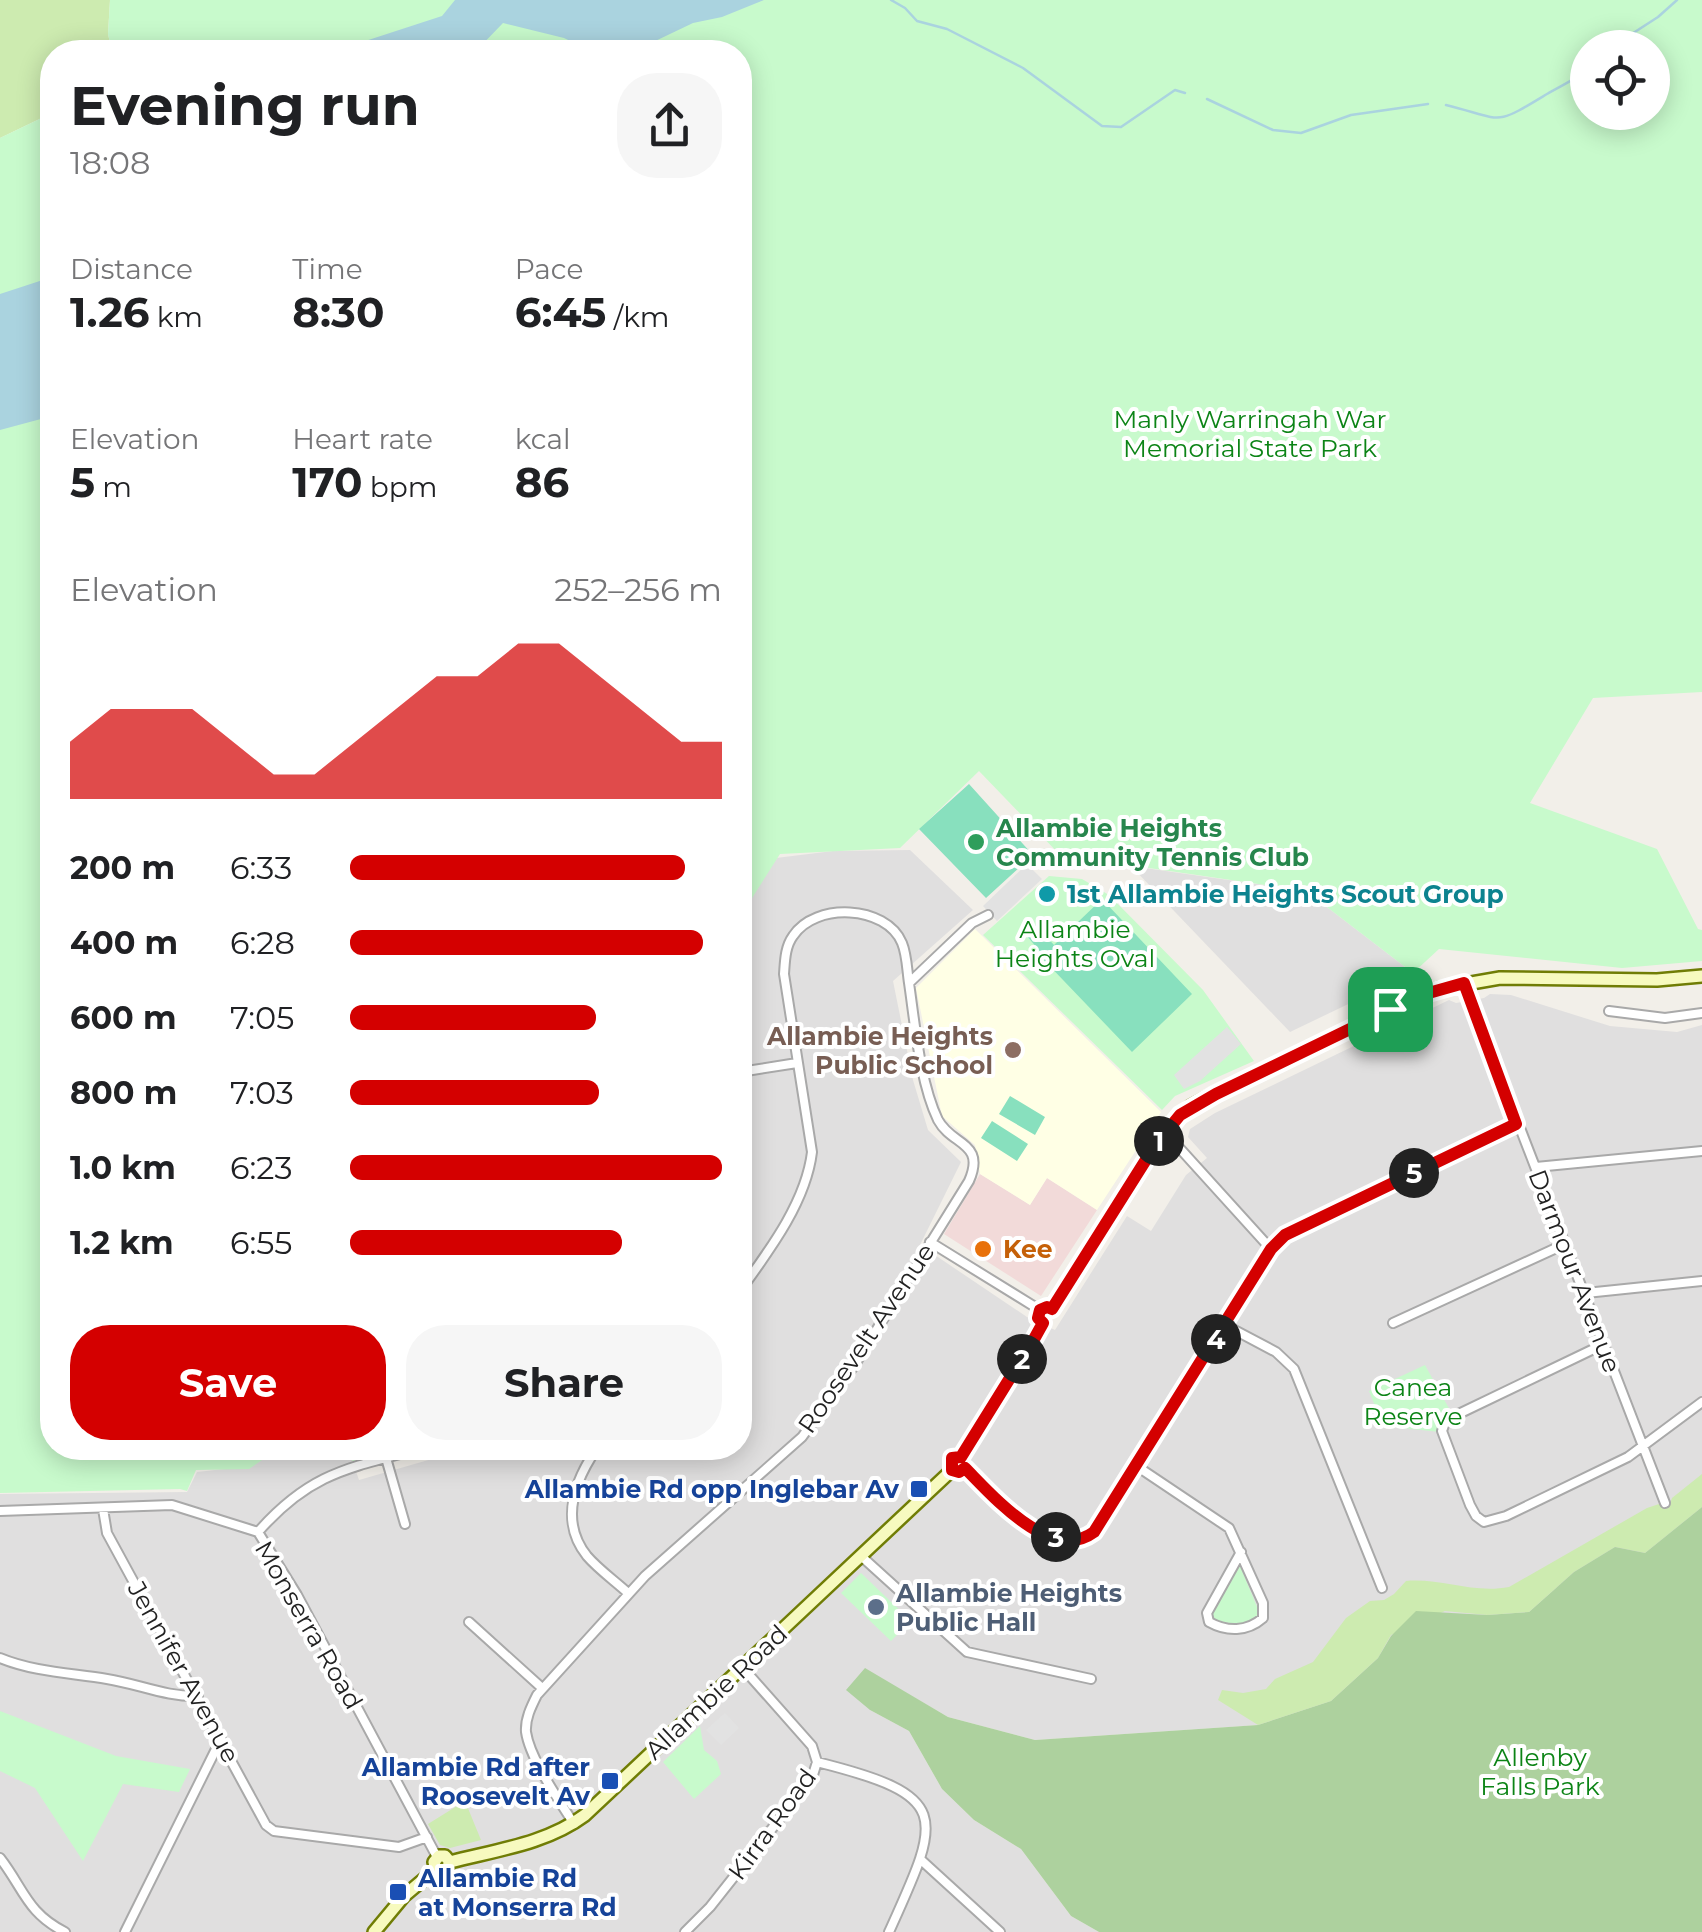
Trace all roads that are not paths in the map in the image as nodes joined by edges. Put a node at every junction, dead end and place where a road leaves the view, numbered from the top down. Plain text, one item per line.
1 (988, 915) dead end
2 (1702, 976) edge
3 (909, 983) junction
4 (1464, 983) junction
5 (1609, 1010) dead end
6 (1702, 1014) edge
7 (797, 1063) junction
8 (752, 1070) edge
9 (1516, 1124) junction
10 (1163, 1134) junction
11 (1702, 1151) edge
12 (1536, 1167) junction
13 (930, 1242) junction
14 (1565, 1244) junction
15 (1271, 1249) junction
16 (752, 1271) edge
17 (1702, 1281) edge
18 (1586, 1293) junction
19 (1045, 1314) junction
20 (1393, 1323) dead end
21 (1225, 1325) junction
22 (1602, 1345) junction
23 (1702, 1402) edge
24 (1642, 1448) junction
25 (380, 1460) edge
26 (387, 1460) edge
27 (589, 1460) edge
28 (959, 1465) junction
29 (1136, 1465) junction
30 (1665, 1502) dead end
31 (103, 1508) junction
32 (0, 1511) edge
33 (404, 1524) dead end
34 (258, 1532) junction
35 (1241, 1552) junction
36 (861, 1556) junction
37 (1382, 1588) dead end
38 (628, 1592) junction
39 (470, 1622) dead end
40 (0, 1658) edge
41 (742, 1667) junction
42 (1091, 1679) dead end
43 (542, 1688) junction
44 (198, 1696) junction
45 (222, 1738) junction
46 (817, 1762) junction
47 (574, 1824) junction
48 (427, 1838) junction
49 (0, 1858) edge
50 (920, 1859) junction
51 (436, 1863) junction
52 (65, 1932) edge
53 (125, 1932) edge
54 (374, 1932) edge
55 (685, 1932) edge
56 (889, 1932) edge
57 (1000, 1932) edge

1 - 3 street
2 - 4 main road, Allambie Road
3 - 7 street
3 - 13 street, Roosevelt Avenue
4 - 9 street, Darmour Avenue
4 - 10 main road, Allambie Road
5 - 6 street
7 - 8 street
7 - 16 street
9 - 12 street, Darmour Avenue
9 - 15 street
10 - 15 street
10 - 19 main road, Allambie Road
11 - 12 street
12 - 14 street, Darmour Avenue
13 - 19 street
13 - 38 street, Roosevelt Avenue
14 - 18 street, Darmour Avenue
14 - 20 street
15 - 21 street
17 - 18 street
18 - 22 street, Darmour Avenue
19 - 28 main road, Allambie Road
21 - 29 street
21 - 37 street
22 - 24 street, Darmour Avenue
22 - 24 street
23 - 24 street
24 - 30 street, Darmour Avenue
25 - 34 street
26 - 33 street
27 - 38 street
28 - 29 street
28 - 36 main road, Allambie Road
29 - 35 street
31 - 32 street, Monserra Road
31 - 34 street, Monserra Road
31 - 44 street, Jennifer Avenue
34 - 48 street, Monserra Road
35 - 35 street
36 - 41 main road, Allambie Road
36 - 42 street
38 - 43 street, Roosevelt Avenue
39 - 43 street
40 - 44 street
41 - 46 street, Kirra Road
41 - 47 main road, Allambie Road
43 - 47 street, Roosevelt Avenue
44 - 45 street, Jennifer Avenue
45 - 48 street, Jennifer Avenue
45 - 53 street
46 - 50 street
46 - 55 street, Kirra Road
47 - 51 main road, Allambie Road
48 - 51 street, Monserra Road
49 - 52 street
50 - 56 street
50 - 57 street
51 - 54 main road

